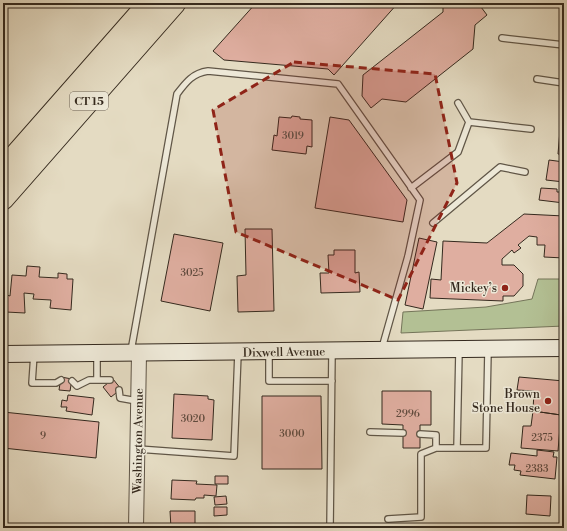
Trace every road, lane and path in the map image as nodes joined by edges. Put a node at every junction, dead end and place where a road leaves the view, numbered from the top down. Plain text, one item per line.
1 (149, 3) edge
2 (175, 3) edge
3 (502, 38) dead end
4 (564, 45) edge
5 (537, 79) dead end
6 (564, 82) edge
7 (458, 103) dead end
8 (469, 122) junction
9 (531, 129) dead end
10 (3, 169) edge
11 (525, 172) dead end
12 (411, 188) junction
13 (3, 199) edge
14 (433, 223) dead end
15 (488, 348) junction
16 (564, 348) edge
17 (459, 349) junction
18 (382, 350) junction
19 (332, 351) junction
20 (238, 352) junction
21 (269, 352) junction
22 (3, 354) edge
23 (34, 354) junction
24 (97, 354) junction
25 (135, 354) junction
26 (110, 380) dead end
27 (332, 381) junction
28 (101, 382) junction
29 (59, 383) dead end
30 (72, 384) dead end
31 (119, 390) dead end
32 (112, 396) dead end
33 (120, 398) junction
34 (139, 401) junction
35 (370, 432) dead end
36 (403, 433) dead end
37 (420, 434) dead end
38 (436, 448) junction
39 (457, 448) junction
40 (138, 449) junction
41 (388, 519) dead end
42 (136, 528) edge
43 (330, 528) edge

1 - 10 highway, CT 15
2 - 13 highway, CT 15
3 - 4 lane
5 - 6 lane
7 - 8 lane
8 - 9 lane
8 - 12 lane
11 - 14 lane
12 - 18 lane
12 - 25 lane
15 - 16 main road, Dixwell Avenue
15 - 17 main road, Dixwell Avenue
15 - 39 lane
17 - 18 main road, Dixwell Avenue
17 - 39 lane
18 - 19 main road, Dixwell Avenue
19 - 21 main road, Dixwell Avenue
19 - 27 lane
20 - 21 main road, Dixwell Avenue
20 - 25 main road, Dixwell Avenue
20 - 40 lane
21 - 27 lane
22 - 23 main road, Dixwell Avenue
23 - 24 main road, Dixwell Avenue
23 - 29 lane
24 - 25 main road, Dixwell Avenue
24 - 28 lane
25 - 34 street, Washington Avenue
26 - 28 lane
27 - 43 lane
28 - 30 lane
31 - 33 lane
32 - 33 lane
33 - 34 lane
34 - 40 street, Washington Avenue
35 - 36 lane
37 - 38 lane
38 - 39 lane
38 - 41 lane
40 - 42 street, Washington Avenue

